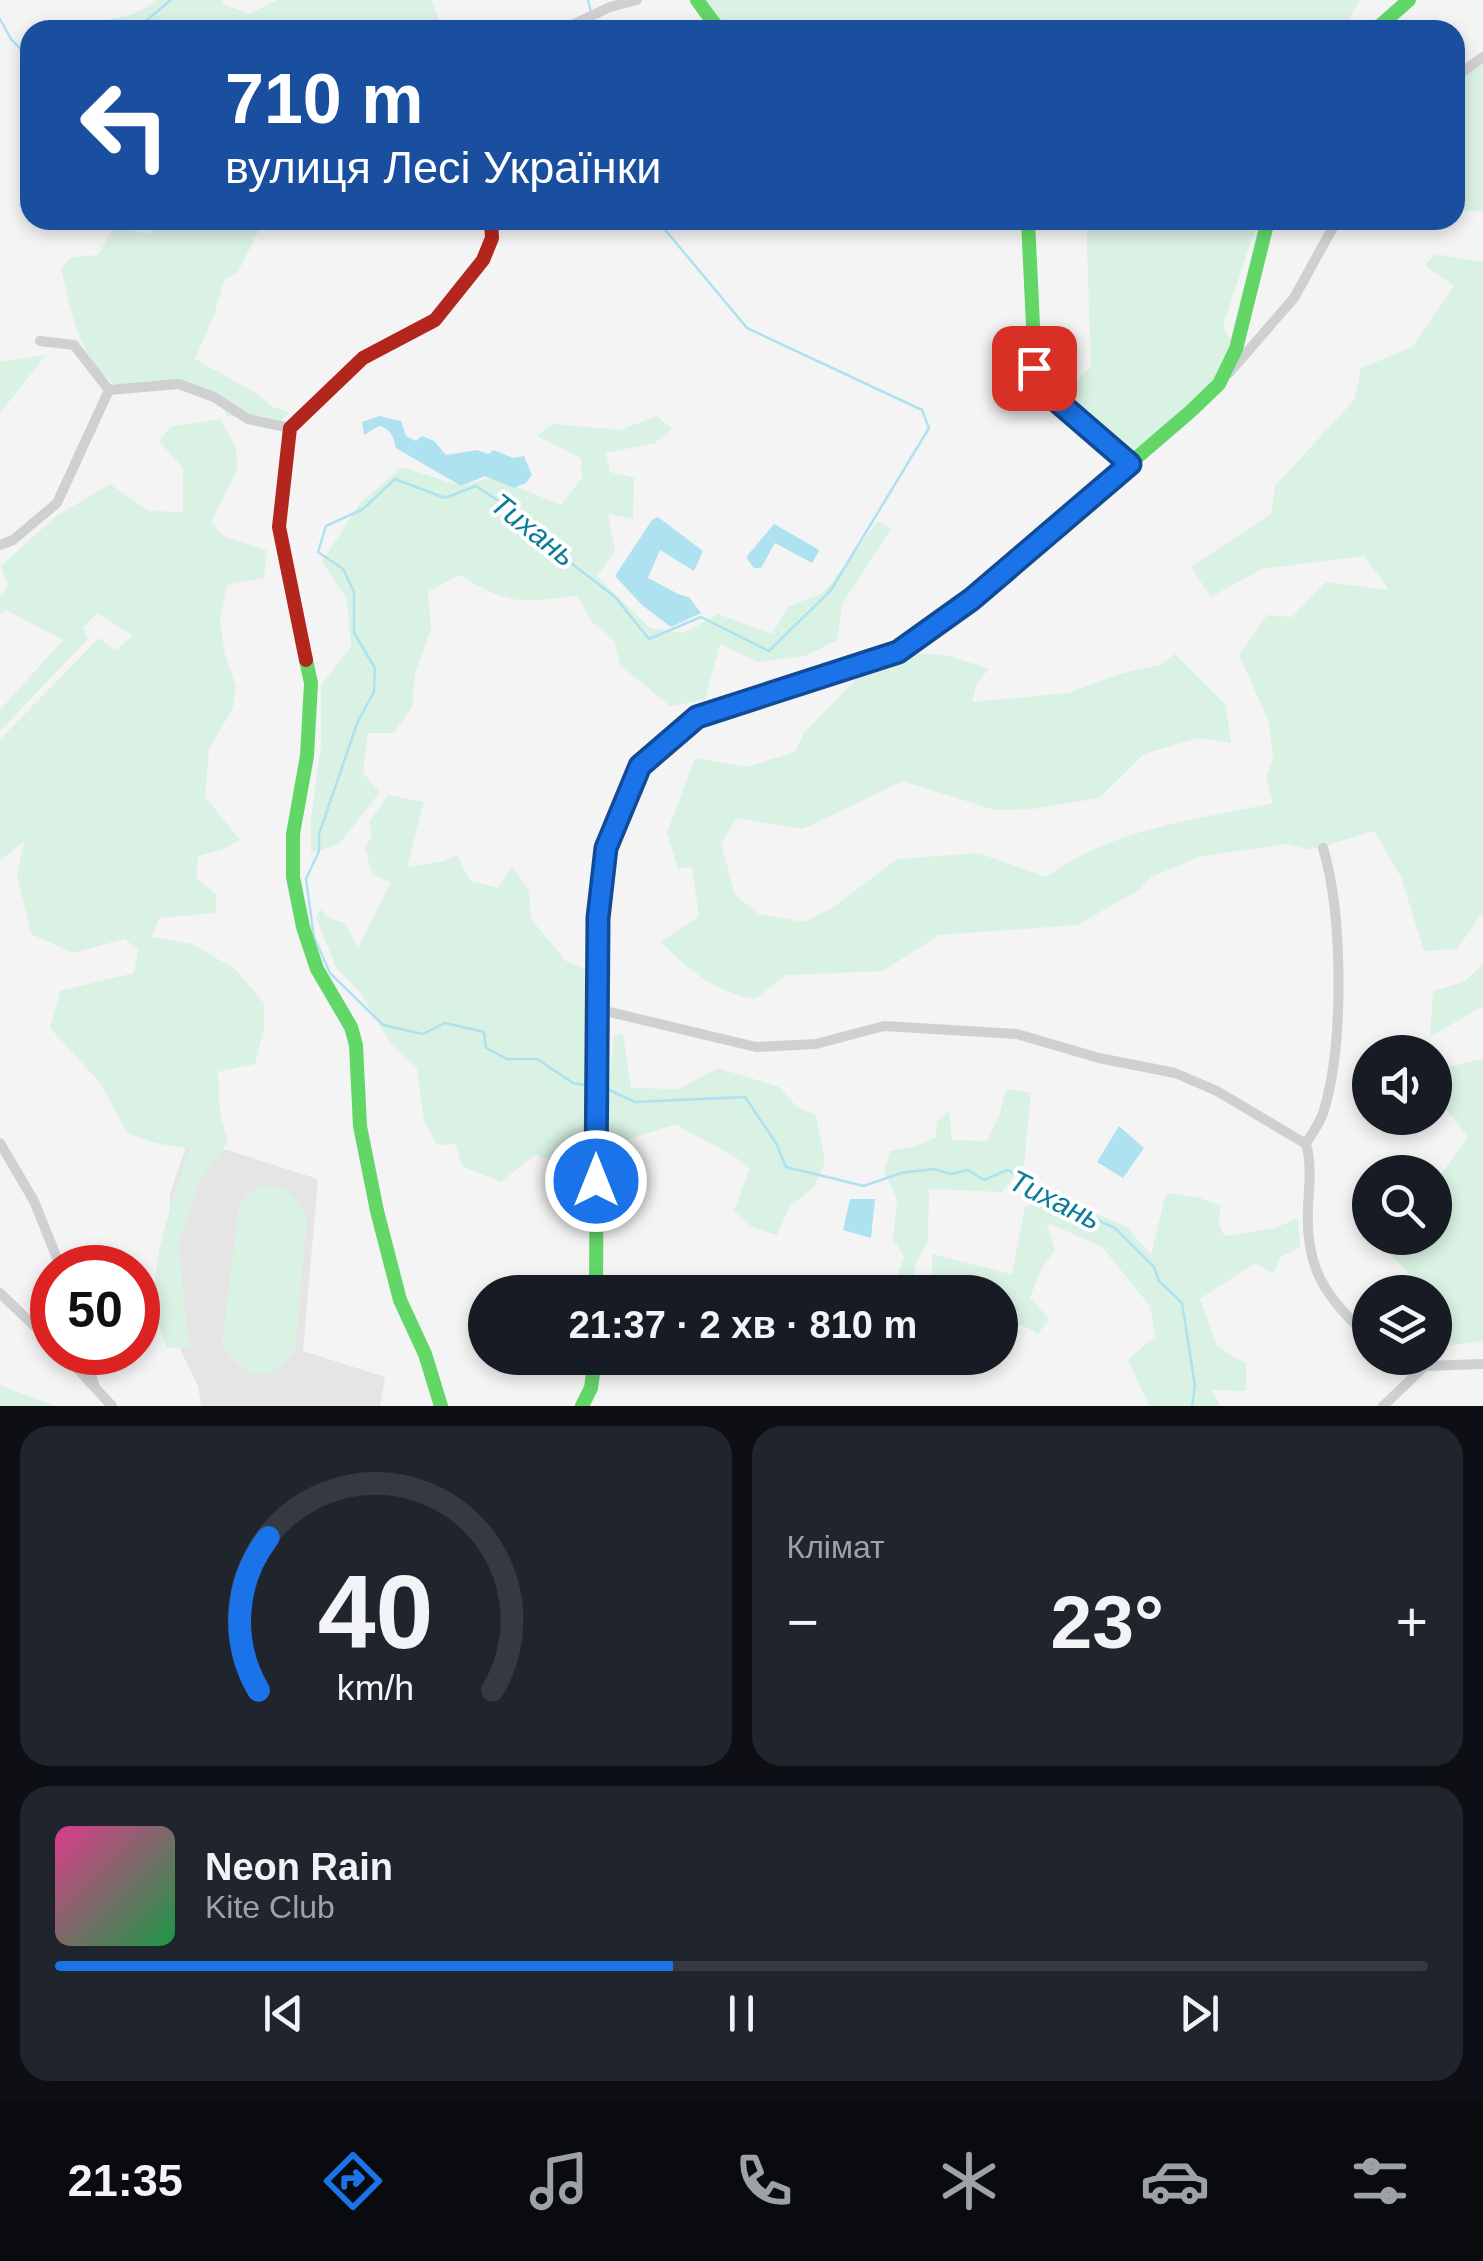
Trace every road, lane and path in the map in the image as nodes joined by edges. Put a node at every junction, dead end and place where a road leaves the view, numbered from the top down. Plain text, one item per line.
1 (636, 0) edge
2 (697, 0) edge
3 (1410, 0) edge
4 (582, 20) edge
5 (712, 20) edge
6 (1386, 20) edge
7 (492, 230) edge
8 (1028, 230) edge
9 (1266, 230) edge
10 (1331, 230) edge
11 (40, 340) dead end
12 (1219, 384) junction
13 (108, 390) junction
14 (290, 428) junction
15 (1130, 464) junction
16 (0, 545) edge
17 (1323, 848) dead end
18 (597, 1009) junction
19 (0, 1142) edge
20 (1306, 1144) junction
21 (51, 1245) edge
22 (596, 1275) edge
23 (0, 1293) edge
24 (1352, 1321) edge
25 (30, 1322) edge
26 (1483, 1364) edge
27 (1452, 1365) edge
28 (84, 1375) edge
29 (91, 1375) edge
30 (593, 1375) edge
31 (1416, 1375) edge
32 (95, 1387) junction
33 (112, 1406) edge
34 (441, 1406) edge
35 (582, 1406) edge
36 (1383, 1406) edge

1 - 4 street
2 - 5 street
3 - 6 street
7 - 14 street
8 - 15 street
9 - 12 street
10 - 12 street
11 - 13 street
12 - 15 street
13 - 14 street
13 - 16 street
14 - 34 street
15 - 18 street
17 - 20 street
18 - 20 street
18 - 22 street
19 - 21 street
20 - 24 street
23 - 25 street
26 - 27 street
28 - 32 street
29 - 32 street
30 - 35 street
31 - 36 street
32 - 33 street

